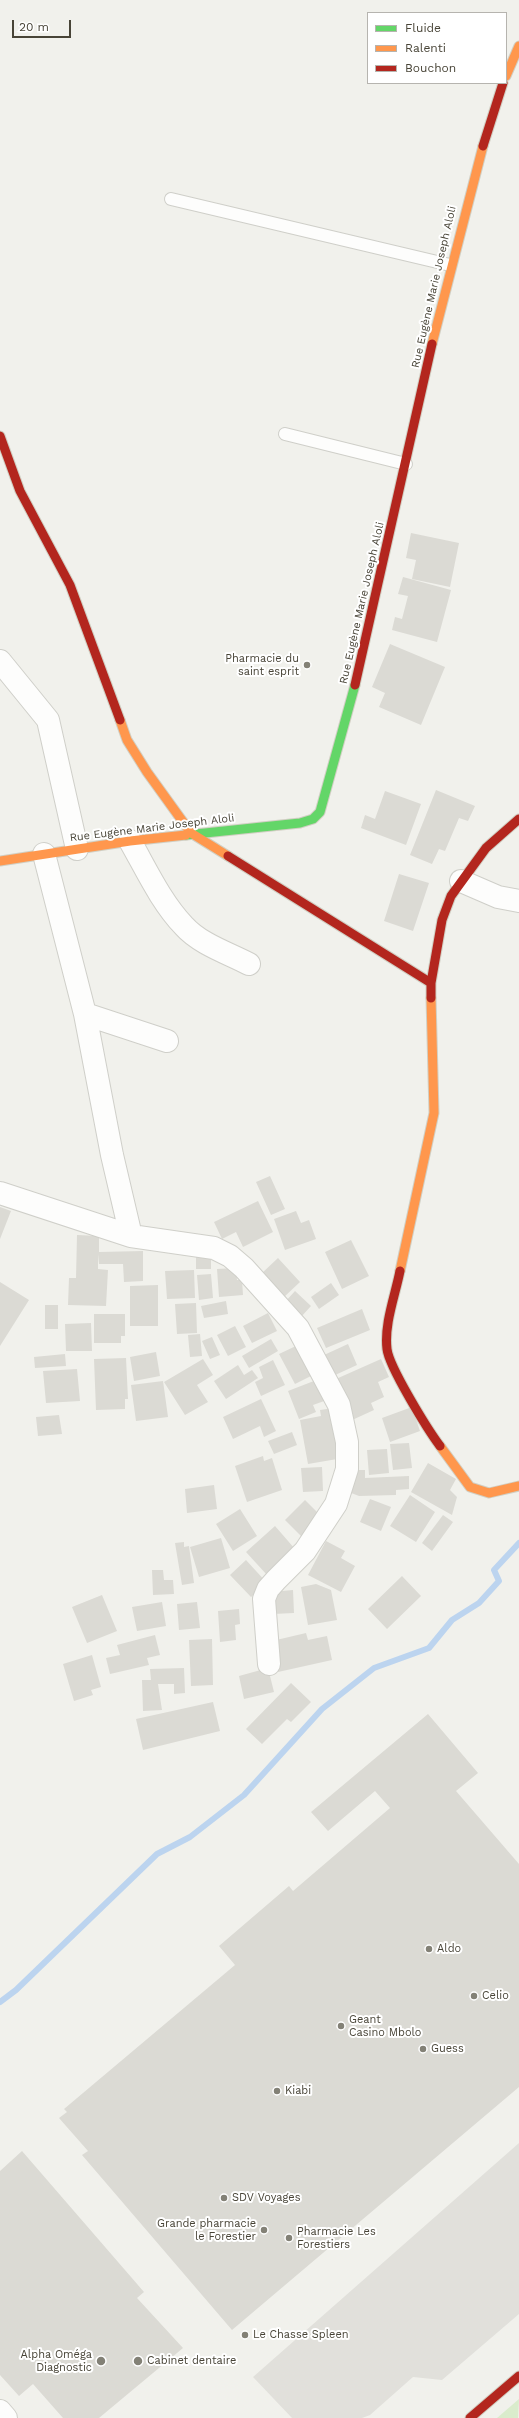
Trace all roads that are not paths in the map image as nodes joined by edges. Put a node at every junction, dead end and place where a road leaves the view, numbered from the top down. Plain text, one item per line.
1 (519, 46) edge
2 (507, 74) edge
3 (503, 84) edge
4 (171, 199) dead end
5 (450, 265) junction
6 (285, 434) dead end
7 (0, 436) edge
8 (406, 464) junction
9 (0, 661) edge
10 (519, 819) edge
11 (191, 833) junction
12 (130, 841) junction
13 (77, 849) junction
14 (44, 854) junction
15 (0, 862) edge
16 (461, 881) junction
17 (519, 900) edge
18 (249, 964) dead end
19 (431, 983) junction
20 (85, 1014) junction
21 (167, 1041) dead end
22 (0, 1193) edge
23 (131, 1236) junction
24 (519, 1486) edge
25 (269, 1664) dead end
26 (519, 2376) edge
27 (0, 2411) edge
28 (6, 2418) edge
29 (470, 2418) edge

1 - 2 street
3 - 5 street, Rue Eugène Marie Joseph Aloli
4 - 5 lane
5 - 8 street, Rue Eugène Marie Joseph Aloli
6 - 8 lane
7 - 11 street
8 - 11 street, Rue Eugène Marie Joseph Aloli
9 - 13 street
10 - 16 street
11 - 12 street, Rue Eugène Marie Joseph Aloli
11 - 19 street
12 - 13 street, Rue Eugène Marie Joseph Aloli
12 - 18 street
13 - 14 street, Rue Eugène Marie Joseph Aloli
14 - 15 street, Rue Eugène Marie Joseph Aloli
14 - 20 street
16 - 17 street
16 - 19 street
19 - 24 street
20 - 21 street
20 - 23 street
22 - 23 street
23 - 25 street
26 - 29 street
27 - 28 street

